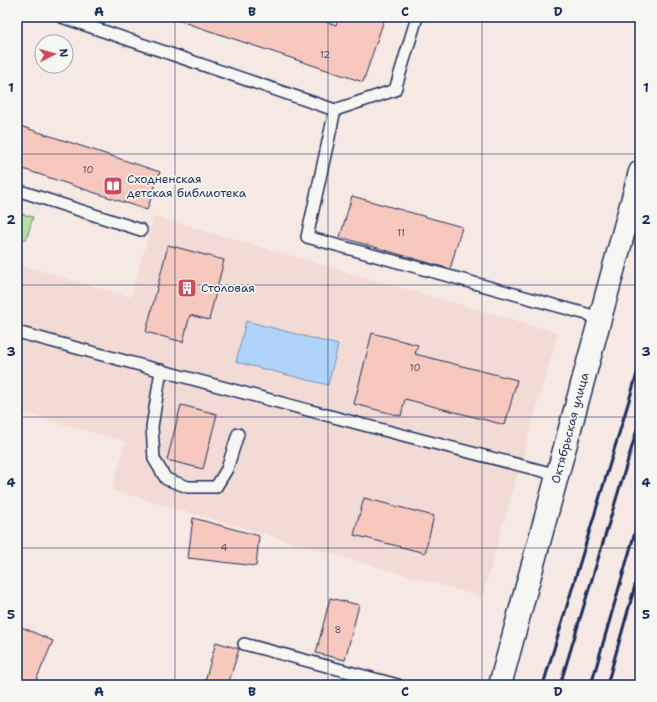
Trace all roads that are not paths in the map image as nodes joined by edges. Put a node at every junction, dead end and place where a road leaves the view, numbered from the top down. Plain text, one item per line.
1 (62, 17) edge
2 (417, 17) edge
3 (335, 110) junction
4 (640, 172) edge
5 (17, 190) edge
6 (141, 230) dead end
7 (600, 318) junction
8 (17, 332) edge
9 (161, 370) junction
10 (238, 434) dead end
11 (558, 475) junction
12 (244, 644) dead end
13 (398, 685) edge
14 (500, 685) edge

1 - 3 lane
2 - 3 lane
3 - 7 lane
4 - 7 street, Октябрьская улица
5 - 6 lane
7 - 11 street, Октябрьская улица
8 - 9 lane
9 - 10 lane
9 - 11 lane
11 - 14 street, Октябрьская улица
12 - 13 lane

